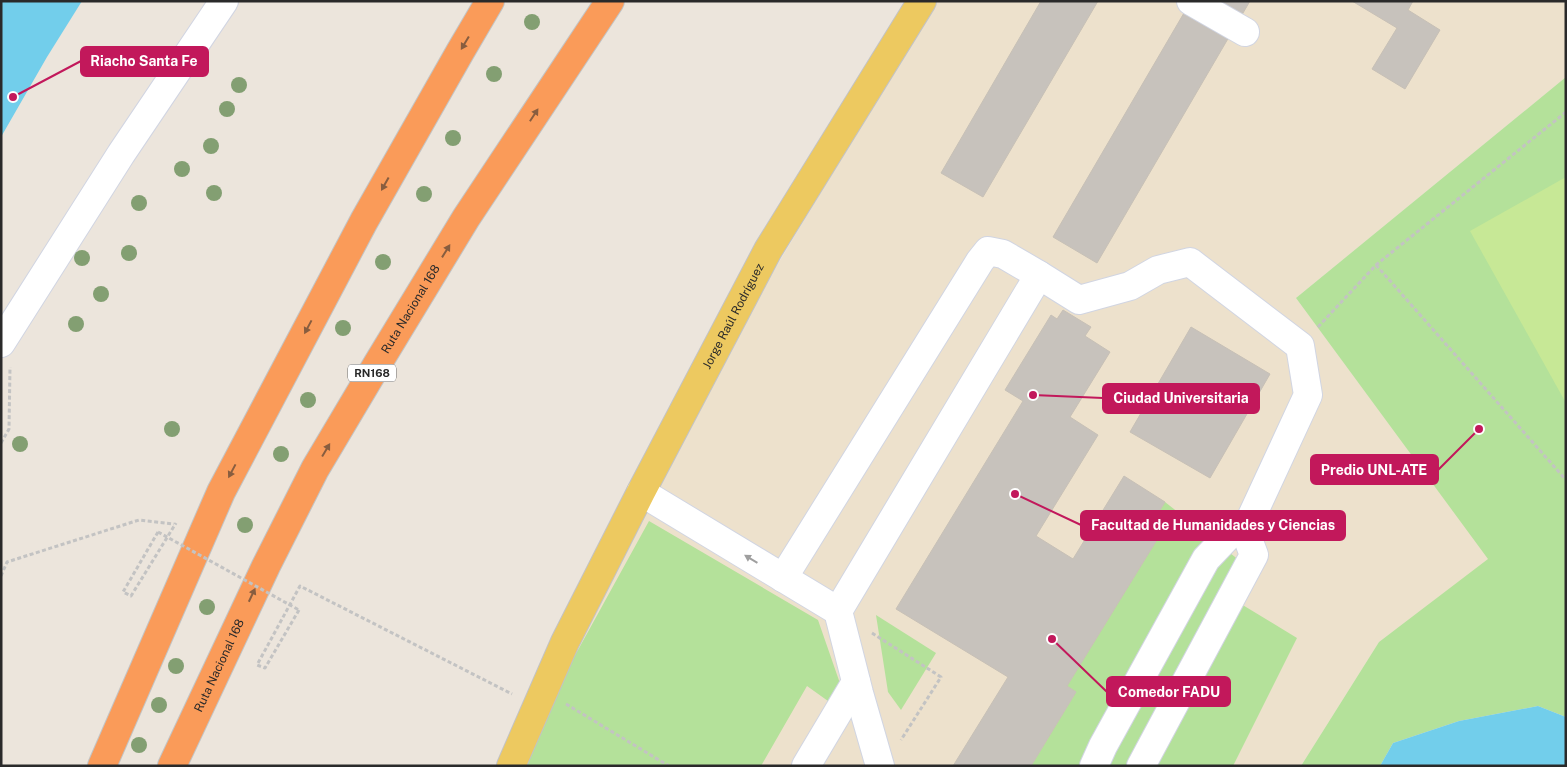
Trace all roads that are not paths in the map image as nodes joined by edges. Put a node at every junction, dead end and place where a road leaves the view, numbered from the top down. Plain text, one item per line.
1 (224, 1) edge
2 (490, 1) edge
3 (610, 1) edge
4 (922, 1) edge
5 (1191, 1) edge
6 (1245, 32) dead end
7 (1039, 275) junction
8 (6, 336) edge
9 (641, 492) junction
10 (1245, 531) junction
11 (783, 578) junction
12 (838, 611) junction
13 (856, 682) junction
14 (533, 705) junction
15 (102, 766) edge
16 (172, 766) edge
17 (492, 766) edge
18 (511, 766) edge
19 (806, 766) edge
20 (880, 766) edge
21 (1094, 766) edge
22 (1142, 766) edge

1 - 8 street
2 -> 15 highway
16 -> 3 highway, Ruta Nacional 168 / RN168
4 - 9 main road, Jorge Raúl Rodríguez
5 - 6 street
7 - 10 street
7 - 11 street
7 - 12 street
11 -> 9 street
9 - 14 main road, Jorge Raúl Rodríguez
10 - 21 street
10 - 22 street
11 - 12 street
12 - 13 street
13 - 19 street
13 - 20 street
14 - 17 main road, Jorge Raúl Rodríguez
14 - 18 main road, Jorge Raúl Rodríguez

